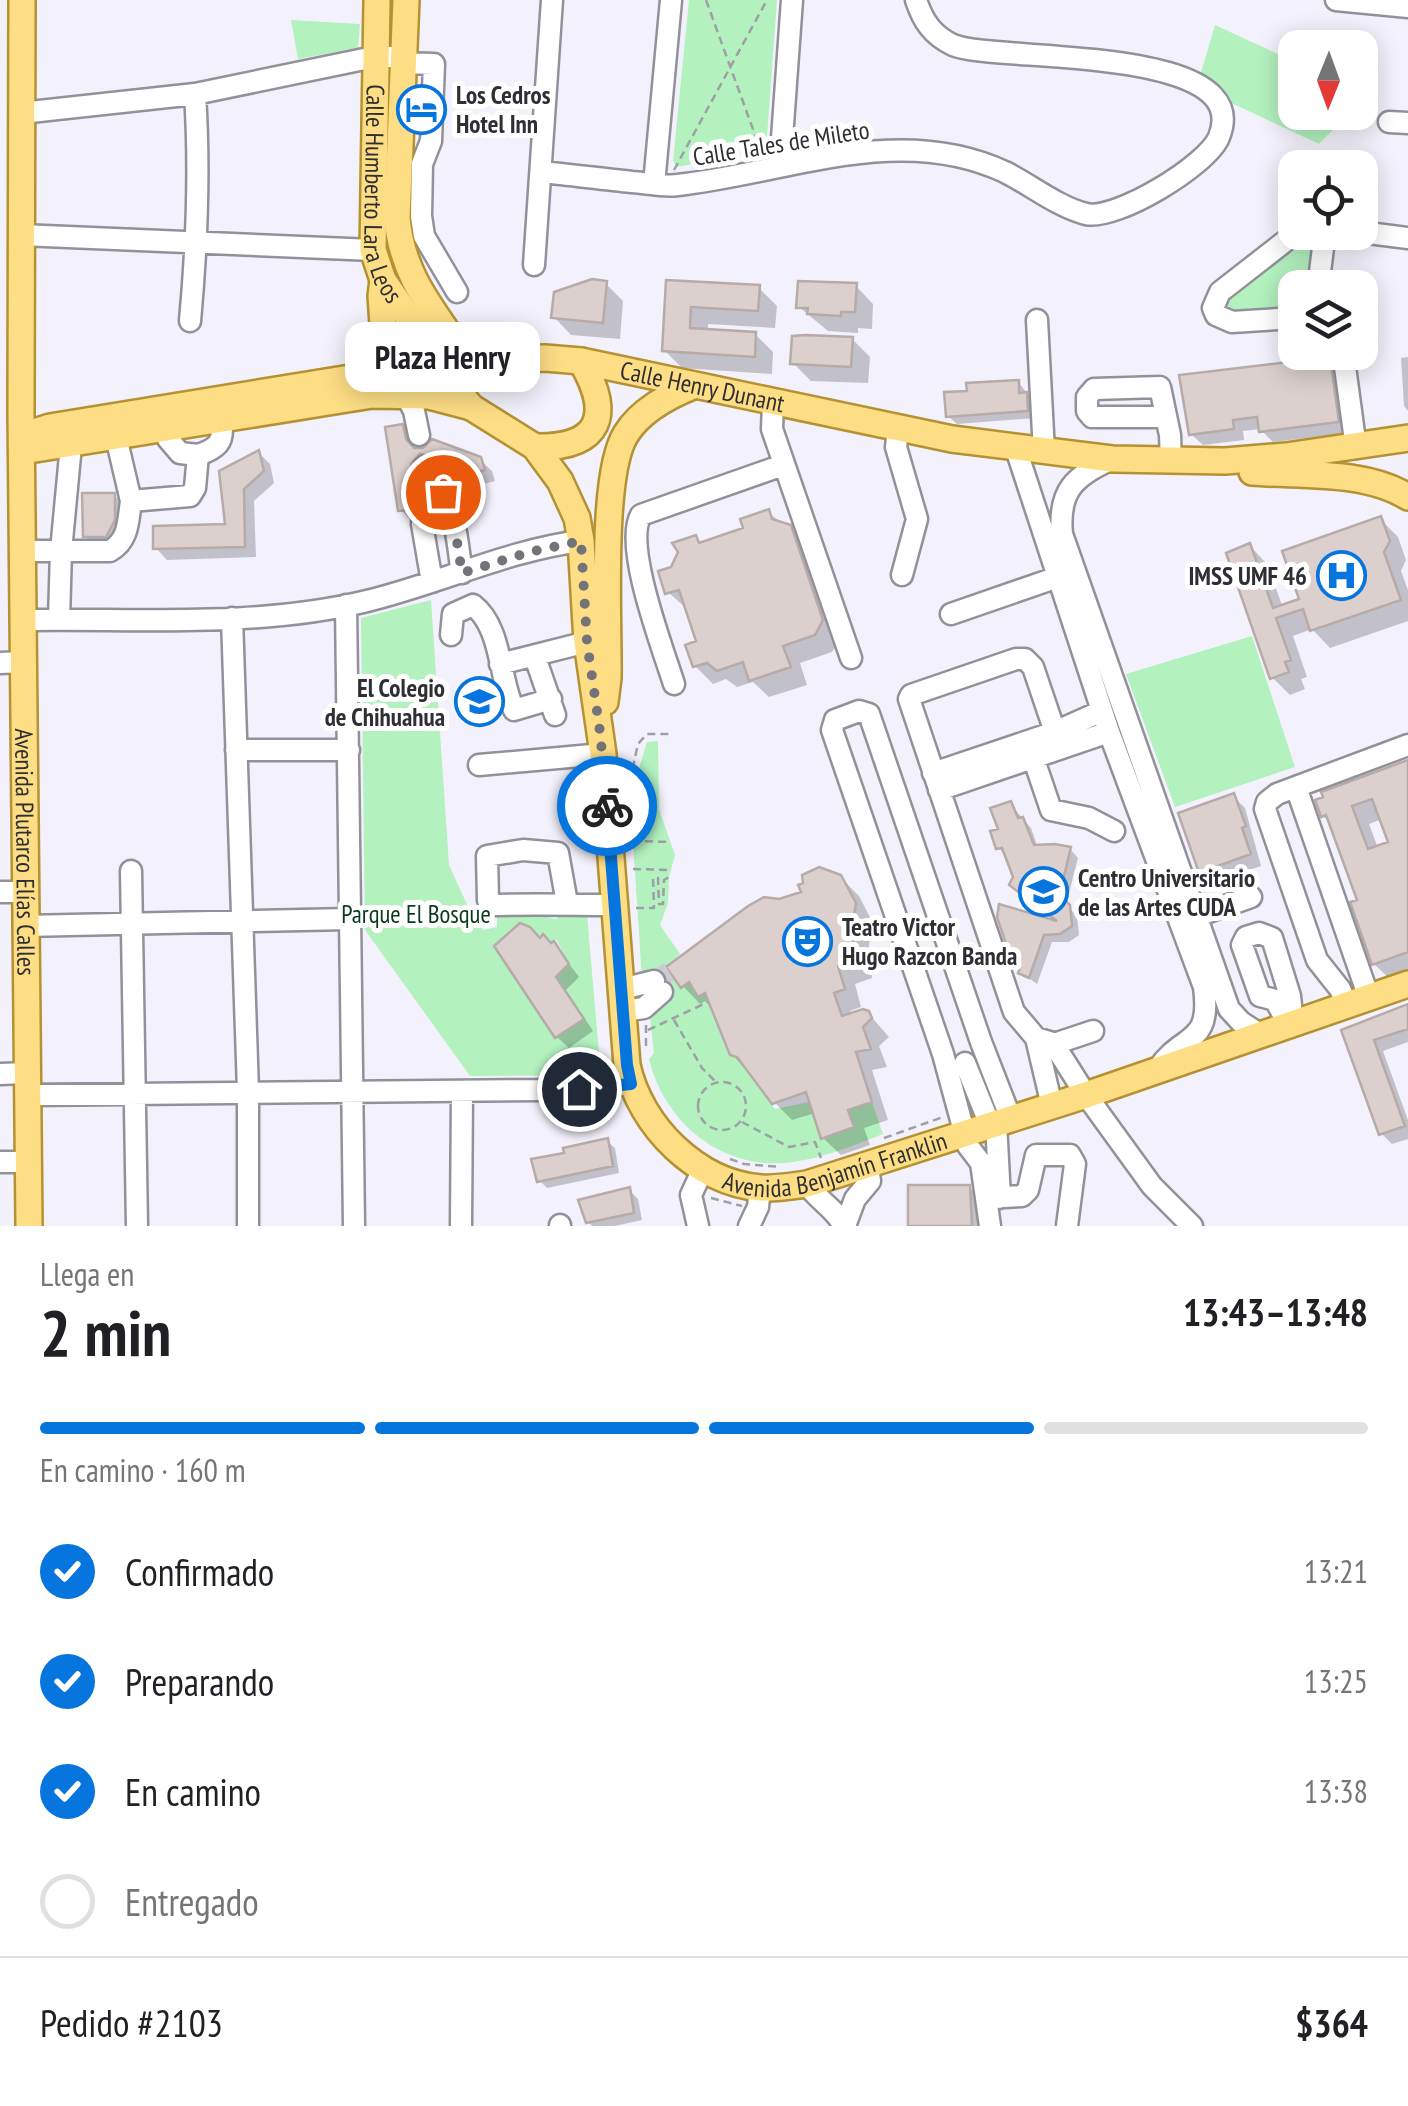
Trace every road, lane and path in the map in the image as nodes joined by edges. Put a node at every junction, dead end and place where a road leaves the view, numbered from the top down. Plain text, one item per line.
1 (22, 0) edge
2 (377, 0) edge
3 (406, 0) edge
4 (552, 0) edge
5 (671, 0) edge
6 (706, 0) edge
7 (767, 0) edge
8 (792, 0) edge
9 (916, 0) edge
10 (1336, 0) edge
11 (1408, 7) edge
12 (374, 58) junction
13 (404, 60) junction
14 (730, 66) junction
15 (195, 94) junction
16 (14, 123) edge
17 (780, 166) junction
18 (542, 172) junction
19 (660, 185) junction
20 (1378, 234) edge
21 (22, 235) junction
22 (1408, 238) edge
23 (197, 242) junction
24 (1278, 247) edge
25 (373, 250) junction
26 (534, 265) dead end
27 (383, 280) junction
28 (457, 292) dead end
29 (1278, 319) edge
30 (1036, 320) dead end
31 (190, 321) dead end
32 (581, 361) junction
33 (449, 362) junction
34 (1345, 370) edge
35 (370, 374) junction
36 (693, 386) junction
37 (404, 394) junction
38 (773, 403) junction
39 (472, 407) junction
40 (1165, 416) dead end
41 (221, 422) junction
42 (166, 429) junction
43 (898, 429) junction
44 (418, 435) dead end
45 (116, 437) junction
46 (1408, 438) edge
47 (12, 445) edge
48 (71, 445) junction
49 (535, 447) junction
50 (1356, 448) junction
51 (1016, 449) junction
52 (1044, 452) junction
53 (198, 455) junction
54 (1112, 459) junction
55 (1225, 461) junction
56 (1171, 462) junction
57 (784, 465) junction
58 (1408, 498) edge
59 (131, 501) junction
60 (581, 541) junction
61 (456, 544) junction
62 (23, 550) junction
63 (61, 552) junction
64 (427, 553) junction
65 (462, 573) junction
66 (902, 575) dead end
67 (1058, 577) junction
68 (432, 582) junction
69 (346, 605) junction
70 (952, 614) dead end
71 (232, 618) junction
72 (22, 620) junction
73 (59, 620) junction
74 (451, 636) dead end
75 (587, 642) junction
76 (535, 657) junction
77 (851, 658) dead end
78 (11, 662) edge
79 (1097, 662) junction
80 (500, 664) junction
81 (674, 684) dead end
82 (1106, 722) junction
83 (1082, 730) junction
84 (1055, 732) junction
85 (670, 734) dead end
86 (602, 744) junction
87 (1408, 744) edge
88 (1030, 749) junction
89 (236, 750) junction
90 (349, 750) junction
91 (478, 765) dead end
92 (936, 782) junction
93 (1296, 787) junction
94 (626, 796) dead end
95 (1114, 831) dead end
96 (630, 841) dead end
97 (671, 842) dead end
98 (631, 869) dead end
99 (671, 870) dead end
100 (132, 871) dead end
101 (668, 877) dead end
102 (12, 892) edge
103 (931, 894) junction
104 (1251, 897) dead end
105 (562, 900) dead end
106 (620, 903) junction
107 (894, 906) junction
108 (1197, 916) junction
109 (348, 920) junction
110 (240, 922) junction
111 (133, 924) junction
112 (24, 926) junction
113 (1408, 984) edge
114 (1358, 1001) junction
115 (708, 1002) dead end
116 (630, 1003) junction
117 (674, 1020) junction
118 (647, 1031) junction
119 (1094, 1031) dead end
120 (1261, 1035) junction
121 (1043, 1043) junction
122 (646, 1061) dead end
123 (965, 1063) dead end
124 (1157, 1071) junction
125 (0, 1074) edge
126 (716, 1083) junction
127 (27, 1084) junction
128 (631, 1084) junction
129 (462, 1091) junction
130 (248, 1092) junction
131 (354, 1093) junction
132 (136, 1094) junction
133 (1086, 1095) junction
134 (1052, 1106) junction
135 (740, 1121) junction
136 (999, 1122) junction
137 (961, 1123) junction
138 (871, 1154) junction
139 (822, 1160) dead end
140 (0, 1162) edge
141 (28, 1162) junction
142 (786, 1166) dead end
143 (706, 1171) junction
144 (808, 1184) junction
145 (993, 1198) junction
146 (855, 1199) junction
147 (830, 1206) junction
148 (756, 1207) edge
149 (1190, 1224) edge
150 (29, 1226) edge
151 (137, 1226) edge
152 (248, 1226) edge
153 (354, 1226) edge
154 (461, 1226) edge
155 (698, 1226) edge
156 (844, 1226) edge
157 (990, 1226) edge
158 (1067, 1226) edge

1 - 16 main road, Avenida Plutarco Elías Calles
2 - 12 main road, Calle Humberto Lara Leos
3 - 13 main road, Calle Humberto Lara Leos
4 - 18 street
5 - 19 street
6 - 14 path
7 - 14 path
8 - 17 street
9 - 17 street, Calle Tales de Mileto
10 - 11 street
12 - 13 street
12 - 15 street
12 - 25 main road, Calle Humberto Lara Leos
13 - 28 street
13 - 33 main road, Calle Humberto Lara Leos
14 - 17 path
14 - 19 path
15 - 16 street
15 - 23 street
16 - 21 main road, Avenida Plutarco Elías Calles
17 - 19 street, Calle Tales de Mileto
18 - 19 street, Calle Tales de Mileto
18 - 26 street
20 - 22 street
21 - 23 street
21 - 47 main road, Avenida Plutarco Elías Calles
23 - 25 street
23 - 31 street
24 - 29 street
25 - 27 main road, Calle Humberto Lara Leos
27 - 33 main road, Calle Humberto Lara Leos
27 - 35 main road
30 - 52 street
32 - 33 main road, Calle Henry Dunant
32 - 36 main road, Calle Henry Dunant
32 - 49 main road
33 - 35 main road, Calle Henry Dunant
33 - 39 main road, Calle Humberto Lara Leos
34 - 50 street
35 - 47 main road, Calle Henry Dunant
36 - 38 main road, Calle Henry Dunant
36 - 86 main road
37 - 39 main road
37 - 41 main road
37 - 44 street
38 - 43 main road, Calle Henry Dunant
38 - 57 street
39 - 49 main road, Calle Humberto Lara Leos
40 - 56 street
41 - 42 main road
41 - 53 street
42 - 45 main road
42 - 53 street
43 - 51 main road, Calle Henry Dunant
43 - 66 street
45 - 48 main road
45 - 59 street
46 - 50 main road, Calle Henry Dunant
47 - 48 main road
47 - 62 main road, Avenida Plutarco Elías Calles
48 - 63 street
49 - 60 main road, Calle Humberto Lara Leos
50 - 55 main road, Calle Henry Dunant
51 - 52 main road, Calle Henry Dunant
51 - 67 street
52 - 54 main road, Calle Henry Dunant
53 - 59 street
54 - 56 main road, Calle Henry Dunant
54 - 79 street
55 - 56 main road, Calle Henry Dunant
55 - 58 main road
57 - 77 street
57 - 81 street
59 - 63 street
60 - 65 street
60 - 75 main road, Calle Humberto Lara Leos
61 - 64 street
61 - 64 street
61 - 65 street
62 - 63 street
62 - 72 main road, Avenida Plutarco Elías Calles
63 - 73 street
64 - 68 street
65 - 68 street
67 - 70 street
67 - 79 street
68 - 69 street
69 - 71 street
69 - 90 street
71 - 73 street
71 - 89 street
72 - 73 street
72 - 78 main road, Avenida Plutarco Elías Calles
74 - 80 street
75 - 76 street
75 - 86 main road, Calle Humberto Lara Leos
76 - 80 street
76 - 80 street
78 - 102 main road, Avenida Plutarco Elías Calles
79 - 82 street
79 - 108 street
82 - 83 street
82 - 124 street
83 - 84 street
83 - 88 street
84 - 88 street
84 - 92 street
85 - 94 path
86 - 91 street
86 - 106 main road, Avenida Benjamín Franklin
87 - 93 street
88 - 92 street
88 - 95 street
89 - 90 street
89 - 110 street
90 - 109 street
92 - 121 street
93 - 114 street
93 - 114 street
96 - 97 path
98 - 99 path
100 - 111 street
101 - 106 path
102 - 112 main road, Avenida Plutarco Elías Calles
103 - 107 street
103 - 107 street
103 - 136 street
104 - 108 street
105 - 106 street
106 - 116 main road, Avenida Benjamín Franklin
107 - 137 street
108 - 120 street
109 - 110 street
109 - 131 street
110 - 111 street
110 - 130 street
111 - 112 street
111 - 132 street
112 - 127 main road, Avenida Plutarco Elías Calles
113 - 114 main road, Avenida Benjamín Franklin
114 - 120 main road, Avenida Benjamín Franklin
115 - 117 path
116 - 116 street
116 - 118 path
116 - 128 main road, Avenida Benjamín Franklin
117 - 118 path
117 - 126 path
118 - 122 path
119 - 121 street
120 - 124 main road, Avenida Benjamín Franklin
121 - 133 street
121 - 134 street
123 - 136 street
124 - 133 main road, Avenida Benjamín Franklin
125 - 127 street
126 - 135 path
126 - 135 path
127 - 132 street
127 - 141 main road, Avenida Plutarco Elías Calles
128 - 129 street
128 - 143 main road, Avenida Benjamín Franklin
129 - 131 street
129 - 154 street
130 - 131 street
130 - 132 street
130 - 152 street
131 - 153 street
132 - 151 street
133 - 134 main road, Avenida Benjamín Franklin
133 - 149 street
134 - 136 main road, Avenida Benjamín Franklin
135 - 139 path
136 - 137 main road, Avenida Benjamín Franklin
136 - 145 street
137 - 138 main road, Avenida Benjamín Franklin
137 - 138 path
137 - 145 street
138 - 144 main road, Avenida Benjamín Franklin
138 - 146 street
140 - 141 street
141 - 150 main road, Avenida Plutarco Elías Calles
142 - 143 path
143 - 148 main road, Avenida Benjamín Franklin
143 - 148 path
143 - 155 street
144 - 147 street
144 - 148 main road, Avenida Benjamín Franklin
145 - 157 street
145 - 158 street
146 - 147 street
146 - 156 street
147 - 156 street

